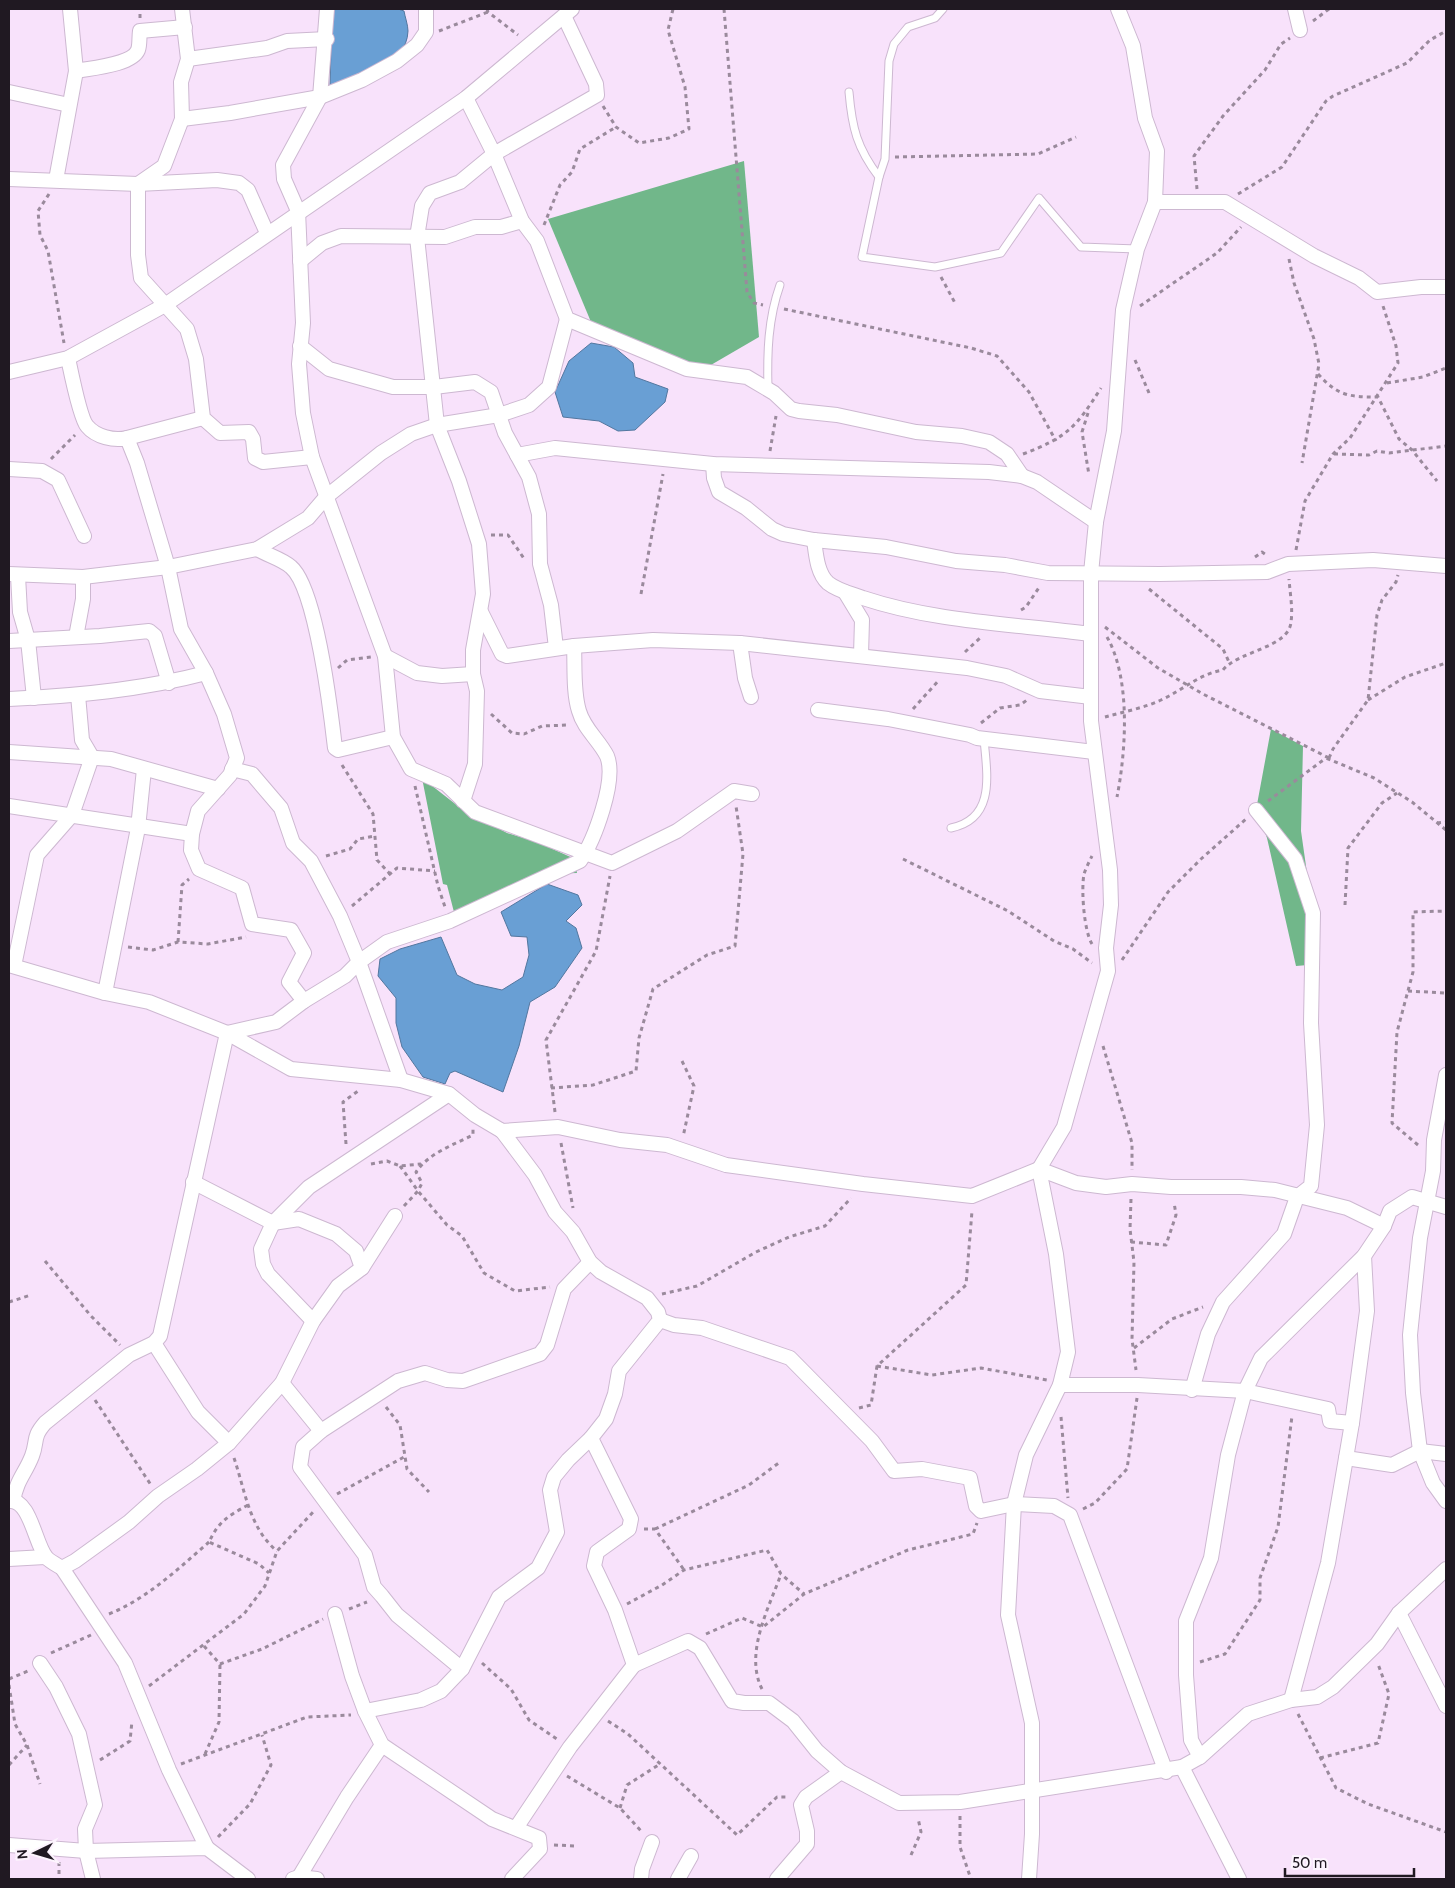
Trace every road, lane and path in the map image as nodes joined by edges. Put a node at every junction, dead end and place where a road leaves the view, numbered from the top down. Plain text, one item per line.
1 (70, 9) edge
2 (182, 9) edge
3 (327, 9) edge
4 (426, 9) edge
5 (673, 9) edge
6 (724, 9) edge
7 (943, 9) edge
8 (1118, 9) edge
9 (1295, 9) edge
10 (1328, 9) edge
11 (488, 11) edge
12 (568, 12) edge
13 (185, 27) junction
14 (1300, 30) junction
15 (426, 32) junction
16 (1446, 32) edge
17 (327, 40) junction
18 (530, 44) junction
19 (188, 59) junction
20 (76, 71) junction
21 (9, 92) edge
22 (849, 92) dead end
23 (597, 95) junction
24 (320, 97) junction
25 (466, 98) junction
26 (69, 105) junction
27 (182, 119) junction
28 (616, 127) junction
29 (1076, 137) dead end
30 (494, 154) junction
31 (885, 157) junction
32 (879, 177) junction
33 (9, 179) edge
34 (56, 180) junction
35 (138, 184) junction
36 (1155, 202) junction
37 (1196, 202) junction
38 (1225, 202) junction
39 (298, 211) junction
40 (1250, 217) junction
41 (522, 221) junction
42 (267, 233) junction
43 (416, 236) junction
44 (537, 241) junction
45 (1137, 249) junction
46 (1289, 259) dead end
47 (300, 261) junction
48 (936, 267) junction
49 (780, 285) dead end
50 (1446, 287) edge
51 (1377, 292) junction
52 (955, 304) dead end
53 (165, 305) junction
54 (772, 307) junction
55 (567, 319) junction
56 (1122, 323) junction
57 (300, 346) junction
58 (68, 358) junction
59 (1446, 368) edge
60 (1118, 369) junction
61 (9, 372) edge
62 (1317, 373) junction
63 (1386, 383) junction
64 (434, 387) junction
65 (768, 389) junction
66 (1378, 396) junction
67 (780, 398) junction
68 (1089, 409) junction
69 (499, 414) junction
70 (203, 418) junction
71 (437, 424) junction
72 (85, 425) junction
73 (127, 438) junction
74 (1056, 441) junction
75 (1446, 446) edge
76 (1412, 450) junction
77 (1334, 454) junction
78 (517, 455) junction
79 (312, 457) junction
80 (666, 458) junction
81 (1011, 459) junction
82 (1302, 463) dead end
83 (713, 464) junction
84 (766, 467) junction
85 (9, 469) edge
86 (42, 471) junction
87 (1022, 476) junction
88 (1437, 481) dead end
89 (326, 497) junction
90 (1100, 503) junction
91 (1096, 522) junction
92 (476, 534) junction
93 (84, 536) dead end
94 (814, 540) junction
95 (257, 549) junction
96 (1270, 557) dead end
97 (1292, 558) junction
98 (1403, 563) junction
99 (1446, 566) edge
100 (168, 567) junction
101 (1246, 572) junction
102 (1048, 573) junction
103 (1091, 573) junction
104 (542, 574) junction
105 (1132, 574) junction
106 (13, 575) edge
107 (83, 577) junction
108 (845, 592) junction
109 (641, 594) dead end
110 (481, 612) junction
111 (1090, 618) junction
112 (1003, 623) junction
113 (1090, 634) junction
114 (76, 637) junction
115 (28, 640) junction
116 (9, 641) edge
117 (740, 643) junction
118 (574, 646) junction
119 (556, 648) junction
120 (385, 656) junction
121 (861, 656) junction
122 (1229, 662) junction
123 (1446, 664) edge
124 (950, 667) junction
125 (206, 673) junction
126 (473, 674) junction
127 (326, 679) junction
128 (169, 683) junction
129 (1189, 685) junction
130 (477, 691) junction
131 (1040, 691) junction
132 (78, 695) junction
133 (1091, 697) junction
134 (34, 698) junction
135 (751, 698) dead end
136 (9, 699) edge
137 (1368, 700) junction
138 (818, 710) dead end
139 (1123, 712) junction
140 (898, 721) junction
141 (1091, 721) junction
142 (584, 725) junction
143 (970, 735) junction
144 (393, 737) junction
145 (984, 739) junction
146 (338, 750) junction
147 (9, 752) edge
148 (1094, 752) junction
149 (92, 757) junction
150 (1327, 758) junction
151 (144, 769) junction
152 (232, 769) junction
153 (411, 769) junction
154 (218, 789) junction
155 (734, 791) junction
156 (1398, 793) junction
157 (752, 794) dead end
158 (463, 801) junction
159 (1116, 803) dead end
160 (9, 806) edge
161 (1256, 810) junction
162 (72, 816) junction
163 (1446, 822) edge
164 (1437, 823) junction
165 (138, 828) junction
166 (951, 828) dead end
167 (1103, 828) junction
168 (1446, 830) edge
169 (192, 834) junction
170 (375, 836) junction
171 (586, 852) junction
172 (903, 859) dead end
173 (311, 861) junction
174 (612, 863) junction
175 (199, 869) junction
176 (435, 871) junction
177 (390, 874) junction
178 (1345, 905) dead end
179 (1446, 911) edge
180 (340, 916) junction
181 (450, 921) junction
182 (252, 924) junction
183 (178, 942) junction
184 (115, 946) junction
185 (1093, 946) dead end
186 (1121, 961) dead end
187 (360, 962) junction
188 (12, 966) edge
189 (1108, 971) junction
190 (1408, 991) junction
191 (105, 993) junction
192 (1446, 993) edge
193 (304, 1001) junction
194 (227, 1033) junction
195 (1102, 1043) dead end
196 (682, 1061) dead end
197 (1446, 1075) edge
198 (377, 1078) junction
199 (401, 1080) junction
200 (552, 1088) junction
201 (449, 1094) junction
202 (475, 1115) junction
203 (558, 1127) junction
204 (502, 1131) junction
205 (680, 1149) junction
206 (347, 1162) junction
207 (421, 1164) junction
208 (400, 1166) junction
209 (1446, 1166) edge
210 (1039, 1169) junction
211 (1433, 1171) junction
212 (193, 1182) junction
213 (863, 1184) junction
214 (1132, 1184) junction
215 (1171, 1188) junction
216 (418, 1192) junction
217 (972, 1196) junction
218 (1297, 1197) junction
219 (1428, 1201) junction
220 (1446, 1207) edge
221 (395, 1216) joint
222 (575, 1216) dead end
223 (273, 1223) junction
224 (1384, 1226) junction
225 (1131, 1242) junction
226 (1364, 1256) junction
227 (45, 1261) dead end
228 (590, 1262) junction
229 (362, 1268) junction
230 (568, 1284) junction
231 (31, 1295) dead end
232 (646, 1298) junction
233 (9, 1302) edge
234 (1223, 1302) junction
235 (660, 1320) junction
236 (313, 1321) junction
237 (154, 1343) junction
238 (1134, 1348) junction
239 (129, 1355) junction
240 (877, 1366) junction
241 (282, 1383) junction
242 (1060, 1385) junction
243 (1138, 1385) junction
244 (88, 1388) junction
245 (1192, 1390) junction
246 (1244, 1391) junction
247 (377, 1394) junction
248 (1293, 1403) junction
249 (844, 1412) junction
250 (1061, 1412) dead end
251 (1352, 1423) junction
252 (321, 1431) junction
253 (591, 1438) junction
254 (229, 1443) junction
255 (1420, 1451) junction
256 (1446, 1454) edge
257 (404, 1457) junction
258 (1346, 1458) junction
259 (780, 1462) dead end
260 (429, 1492) dead end
261 (158, 1496) junction
262 (11, 1501) edge
263 (1446, 1501) edge
264 (325, 1502) junction
265 (1014, 1504) junction
266 (248, 1505) junction
267 (981, 1511) junction
268 (1070, 1515) junction
269 (629, 1529) junction
270 (655, 1529) junction
271 (277, 1551) junction
272 (45, 1557) junction
273 (9, 1558) edge
274 (62, 1568) junction
275 (1446, 1569) edge
276 (684, 1570) junction
277 (269, 1573) junction
278 (781, 1574) junction
279 (804, 1594) junction
280 (382, 1596) junction
281 (615, 1610) junction
282 (1399, 1613) junction
283 (336, 1614) junction
284 (763, 1627) junction
285 (688, 1641) junction
286 (204, 1646) junction
287 (1372, 1649) junction
288 (472, 1650) junction
289 (40, 1663) dead end
290 (220, 1664) junction
291 (634, 1665) junction
292 (1187, 1666) junction
293 (462, 1669) junction
294 (9, 1685) edge
295 (139, 1694) junction
296 (1291, 1700) junction
297 (769, 1703) junction
298 (1446, 1706) edge
299 (364, 1711) junction
300 (596, 1712) junction
301 (132, 1720) dead end
302 (262, 1735) junction
303 (26, 1745) junction
304 (382, 1745) junction
305 (570, 1747) junction
306 (205, 1754) junction
307 (1200, 1757) junction
308 (1320, 1758) junction
309 (660, 1764) junction
310 (9, 1765) edge
311 (1182, 1767) junction
312 (86, 1769) junction
313 (556, 1769) junction
314 (169, 1770) junction
315 (841, 1772) junction
316 (1166, 1772) junction
317 (40, 1784) dead end
318 (1031, 1792) junction
319 (806, 1797) junction
320 (960, 1802) junction
321 (916, 1803) junction
322 (620, 1808) junction
323 (516, 1828) junction
324 (1446, 1832) edge
325 (652, 1842) joint
326 (541, 1843) junction
327 (9, 1845) edge
328 (576, 1846) dead end
329 (206, 1848) junction
330 (86, 1851) junction
331 (911, 1855) dead end
332 (691, 1856) dead end
333 (296, 1878) edge
334 (93, 1879) edge
335 (248, 1879) edge
336 (317, 1879) edge
337 (512, 1879) edge
338 (640, 1879) edge
339 (678, 1879) edge
340 (777, 1879) edge
341 (972, 1879) edge
342 (1029, 1879) edge
343 (1240, 1879) edge

1 - 20 street
2 - 13 street
3 - 17 street
4 - 15 street
5 - 28 path
6 - 54 path
7 - 31 lane
8 - 36 street
9 - 14 street
10 - 14 path
11 - 15 path
11 - 18 path
12 - 18 street
12 - 23 street
13 - 19 street
13 - 20 street
14 - 37 path
15 - 24 street
16 - 38 path
17 - 19 street
17 - 24 street
18 - 25 street
19 - 27 street
20 - 26 street
21 - 26 street
22 - 32 lane
23 - 28 path
23 - 30 street
24 - 27 street
24 - 39 street
25 - 30 street
25 - 39 street
26 - 34 street
27 - 35 street
28 - 44 path
29 - 31 path
30 - 41 street
30 - 43 street
31 - 32 lane
32 - 48 lane
33 - 34 street
34 - 35 street
34 - 58 path
35 - 42 street
35 - 53 street
36 - 37 street
36 - 45 street
37 - 38 street
38 - 40 street
39 - 42 street
39 - 47 street
40 - 51 street
40 - 56 path
41 - 43 street
41 - 44 street
42 - 53 street
43 - 47 street
43 - 64 street
44 - 55 street
45 - 48 lane
45 - 56 street
46 - 62 path
47 - 57 street
48 - 52 path
49 - 54 lane
50 - 51 street
51 - 63 path
53 - 58 street
53 - 70 street
54 - 65 lane
54 - 74 path
55 - 65 street
55 - 69 street
56 - 60 street
57 - 64 street
57 - 79 street
58 - 61 street
58 - 72 street
59 - 63 path
60 - 68 path
60 - 90 street
62 - 66 path
62 - 82 path
63 - 66 path
64 - 69 street
64 - 71 street
65 - 67 street
66 - 76 path
66 - 77 path
67 - 81 street
67 - 84 path
68 - 74 path
68 - 90 path
69 - 71 street
69 - 78 street
70 - 73 street
70 - 79 street
71 - 89 street
71 - 92 street
72 - 73 street
72 - 86 path
73 - 100 street
74 - 81 path
75 - 76 path
76 - 77 path
76 - 88 path
77 - 97 path
78 - 80 street
78 - 104 street
79 - 89 street
80 - 83 street
80 - 109 path
81 - 87 street
83 - 84 street
83 - 94 street
84 - 87 street
85 - 86 street
86 - 93 street
87 - 91 street
89 - 95 street
89 - 120 street
90 - 91 street
91 - 103 street
92 - 104 path
92 - 110 street
94 - 102 street
94 - 108 street
95 - 100 street
95 - 127 street
96 - 101 path
97 - 98 street
97 - 101 street
97 - 122 path
98 - 99 street
98 - 137 path
100 - 107 street
100 - 125 street
101 - 105 street
102 - 103 street
102 - 112 path
103 - 105 street
103 - 111 street
104 - 119 street
105 - 122 path
106 - 107 street
106 - 115 street
107 - 114 street
108 - 112 street
108 - 121 street
110 - 119 street
110 - 126 street
111 - 113 street
111 - 129 path
111 - 139 path
112 - 113 street
112 - 124 path
113 - 133 street
114 - 115 street
114 - 128 street
115 - 116 street
115 - 134 street
117 - 118 street
117 - 121 street
117 - 135 street
118 - 119 street
118 - 142 street
120 - 126 street
120 - 127 path
120 - 144 street
121 - 124 street
122 - 129 path
123 - 137 path
124 - 131 street
124 - 140 path
125 - 128 street
125 - 152 street
126 - 130 street
127 - 146 street
128 - 132 street
129 - 139 path
129 - 150 path
130 - 142 path
130 - 158 street
131 - 133 street
131 - 143 path
132 - 134 street
132 - 149 street
133 - 141 street
134 - 136 street
137 - 150 path
138 - 140 street
139 - 141 path
139 - 159 path
140 - 143 street
141 - 148 street
142 - 171 street
143 - 145 street
144 - 146 street
144 - 153 street
145 - 148 street
145 - 166 lane
146 - 170 path
147 - 149 street
148 - 167 street
149 - 151 street
149 - 162 street
150 - 156 path
150 - 161 path
151 - 154 street
151 - 165 street
152 - 154 street
152 - 173 street
153 - 158 street
153 - 176 path
154 - 169 street
155 - 157 street
155 - 174 street
155 - 200 path
156 - 164 path
156 - 178 path
158 - 171 street
160 - 162 street
161 - 186 path
161 - 218 street
162 - 165 street
162 - 188 street
163 - 164 path
164 - 168 path
165 - 169 street
165 - 184 street
167 - 185 path
167 - 189 street
169 - 175 street
170 - 173 path
170 - 177 path
171 - 174 street
171 - 181 street
172 - 189 path
173 - 180 street
174 - 200 path
175 - 182 street
175 - 183 path
176 - 177 path
176 - 181 path
177 - 180 path
179 - 190 path
180 - 187 street
181 - 187 street
182 - 183 path
182 - 193 street
183 - 184 path
184 - 191 street
187 - 193 street
187 - 199 street
188 - 191 street
189 - 210 street
190 - 192 path
190 - 211 path
191 - 194 street
193 - 194 street
194 - 198 street
194 - 212 street
195 - 214 path
196 - 205 path
197 - 211 street
198 - 199 street
198 - 206 path
199 - 201 street
200 - 203 path
201 - 202 street
201 - 206 street
202 - 204 street
202 - 207 path
203 - 204 street
203 - 205 street
203 - 222 path
204 - 228 street
205 - 213 street
206 - 208 path
206 - 223 street
207 - 208 path
207 - 216 path
208 - 216 path
209 - 211 street
210 - 214 street
210 - 217 street
210 - 242 street
211 - 219 street
212 - 223 street
212 - 237 street
213 - 217 street
213 - 232 path
214 - 215 street
214 - 225 path
215 - 218 street
215 - 225 path
216 - 221 path
216 - 230 path
217 - 240 path
218 - 224 street
218 - 234 street
219 - 220 street
219 - 224 street
219 - 255 street
221 - 229 street
223 - 229 street
223 - 236 street
224 - 226 street
225 - 238 path
226 - 246 street
226 - 251 street
227 - 239 path
228 - 230 street
228 - 232 street
229 - 236 street
230 - 247 street
231 - 233 path
232 - 235 street
234 - 238 path
234 - 245 street
235 - 249 street
235 - 253 street
236 - 241 street
237 - 239 street
237 - 254 street
238 - 243 path
239 - 244 street
240 - 242 path
240 - 249 path
241 - 252 street
241 - 254 street
242 - 243 street
242 - 265 street
243 - 245 street
243 - 268 path
244 - 261 path
244 - 262 street
245 - 246 street
246 - 248 street
246 - 292 street
247 - 252 street
247 - 257 path
248 - 251 street
248 - 292 path
249 - 267 street
250 - 268 path
251 - 258 street
252 - 264 street
253 - 269 street
253 - 288 street
254 - 261 street
254 - 266 path
255 - 256 street
255 - 258 street
255 - 263 street
257 - 260 path
257 - 264 path
258 - 296 street
259 - 270 path
261 - 274 street
262 - 272 street
264 - 271 path
264 - 280 street
265 - 267 street
265 - 268 street
265 - 318 street
266 - 271 path
266 - 277 path
267 - 279 path
268 - 316 street
269 - 270 path
269 - 281 street
270 - 276 path
271 - 277 path
272 - 273 street
272 - 274 street
274 - 295 street
275 - 282 street
276 - 278 path
276 - 281 path
277 - 286 path
278 - 279 path
278 - 284 path
279 - 284 path
280 - 283 path
280 - 293 street
281 - 291 street
282 - 287 street
282 - 298 street
283 - 290 path
283 - 299 street
284 - 285 path
284 - 297 path
285 - 291 street
285 - 297 street
286 - 290 path
286 - 295 path
287 - 296 street
287 - 308 path
288 - 293 street
288 - 305 path
289 - 312 street
290 - 306 path
291 - 300 street
292 - 307 street
293 - 299 street
294 - 303 path
295 - 314 street
296 - 307 street
296 - 308 path
297 - 315 street
299 - 302 path
299 - 304 street
300 - 305 street
300 - 309 path
301 - 312 path
302 - 306 path
302 - 329 path
303 - 310 path
303 - 317 path
304 - 323 street
304 - 333 street
305 - 313 street
306 - 314 path
307 - 311 street
308 - 324 path
309 - 319 path
309 - 322 path
311 - 316 street
311 - 343 street
312 - 330 street
313 - 322 path
313 - 323 street
314 - 329 street
315 - 319 street
315 - 321 street
316 - 318 street
318 - 320 street
318 - 342 street
319 - 340 street
320 - 321 street
320 - 341 path
321 - 331 path
322 - 325 path
323 - 326 street
325 - 338 street
326 - 328 path
326 - 337 street
327 - 330 street
329 - 330 street
329 - 335 street
330 - 334 street
332 - 339 street
333 - 336 street

